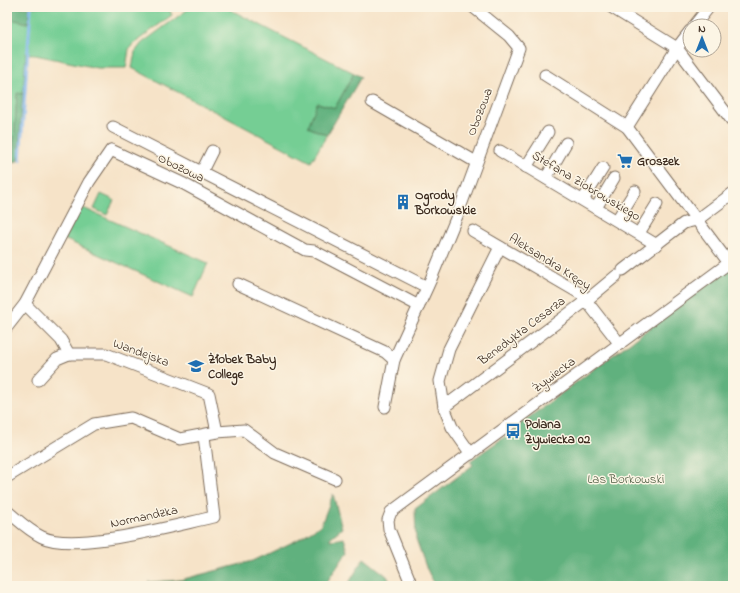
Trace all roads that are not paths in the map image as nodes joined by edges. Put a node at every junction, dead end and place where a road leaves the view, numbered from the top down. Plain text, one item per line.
1 (473, 7) edge
2 (611, 7) edge
3 (709, 7) edge
4 (700, 18) edge
5 (682, 41) edge
6 (677, 48) junction
7 (545, 75) dead end
8 (372, 102) dead end
9 (733, 122) edge
10 (113, 127) dead end
11 (627, 127) junction
12 (548, 132) dead end
13 (566, 143) dead end
14 (212, 151) dead end
15 (500, 151) dead end
16 (476, 162) junction
17 (526, 167) junction
18 (603, 168) dead end
19 (201, 173) junction
20 (546, 178) junction
21 (614, 178) dead end
22 (635, 191) dead end
23 (733, 192) edge
24 (583, 200) junction
25 (657, 204) dead end
26 (596, 208) junction
27 (617, 220) junction
28 (698, 220) junction
29 (473, 231) dead end
30 (639, 234) junction
31 (657, 246) junction
32 (500, 247) junction
33 (731, 262) edge
34 (238, 284) dead end
35 (427, 288) junction
36 (587, 300) junction
37 (25, 304) junction
38 (419, 306) junction
39 (7, 327) edge
40 (620, 344) junction
41 (69, 354) junction
42 (394, 360) junction
43 (38, 380) dead end
44 (385, 407) dead end
45 (444, 407) junction
46 (217, 432) junction
47 (204, 436) junction
48 (471, 454) junction
49 (7, 477) edge
50 (335, 479) dead end
51 (7, 512) edge
52 (412, 586) edge

1 - 16 street, Obozowa
2 - 6 street
3 - 4 street
5 - 6 street
6 - 9 street
6 - 11 street
7 - 11 street
8 - 16 street
10 - 19 street, Obozowa
11 - 28 street
12 - 17 street
13 - 20 street
14 - 19 street, Obozowa
15 - 17 street, Stefana Ziobrowskiego
16 - 35 street, Obozowa
17 - 20 street, Stefana Ziobrowskiego
18 - 24 street
19 - 35 street, Obozowa
20 - 24 street, Stefana Ziobrowskiego
21 - 26 street
22 - 27 street
23 - 28 street, Benedykta Cesarza
24 - 26 street, Stefana Ziobrowskiego
25 - 30 street
26 - 27 street, Stefana Ziobrowskiego
27 - 30 street, Stefana Ziobrowskiego
28 - 31 street, Benedykta Cesarza
28 - 33 street
29 - 32 street, Aleksandra Krępy
30 - 31 street, Stefana Ziobrowskiego
31 - 36 street, Benedykta Cesarza
32 - 36 street, Aleksandra Krępy
32 - 45 street
33 - 40 street, Żywiecka
34 - 42 street
35 - 38 street, Obozowa
36 - 40 street, Aleksandra Krępy
36 - 45 street, Benedykta Cesarza
37 - 38 street, Obozowa
37 - 39 street, Obozowa
37 - 41 street
38 - 42 street, Obozowa
40 - 48 street, Żywiecka
41 - 43 street
41 - 46 street, Wandejska
42 - 44 street, Obozowa
45 - 48 street
46 - 47 street
46 - 50 street
47 - 49 street
47 - 51 street, Normandzka
48 - 52 street, Żywiecka

